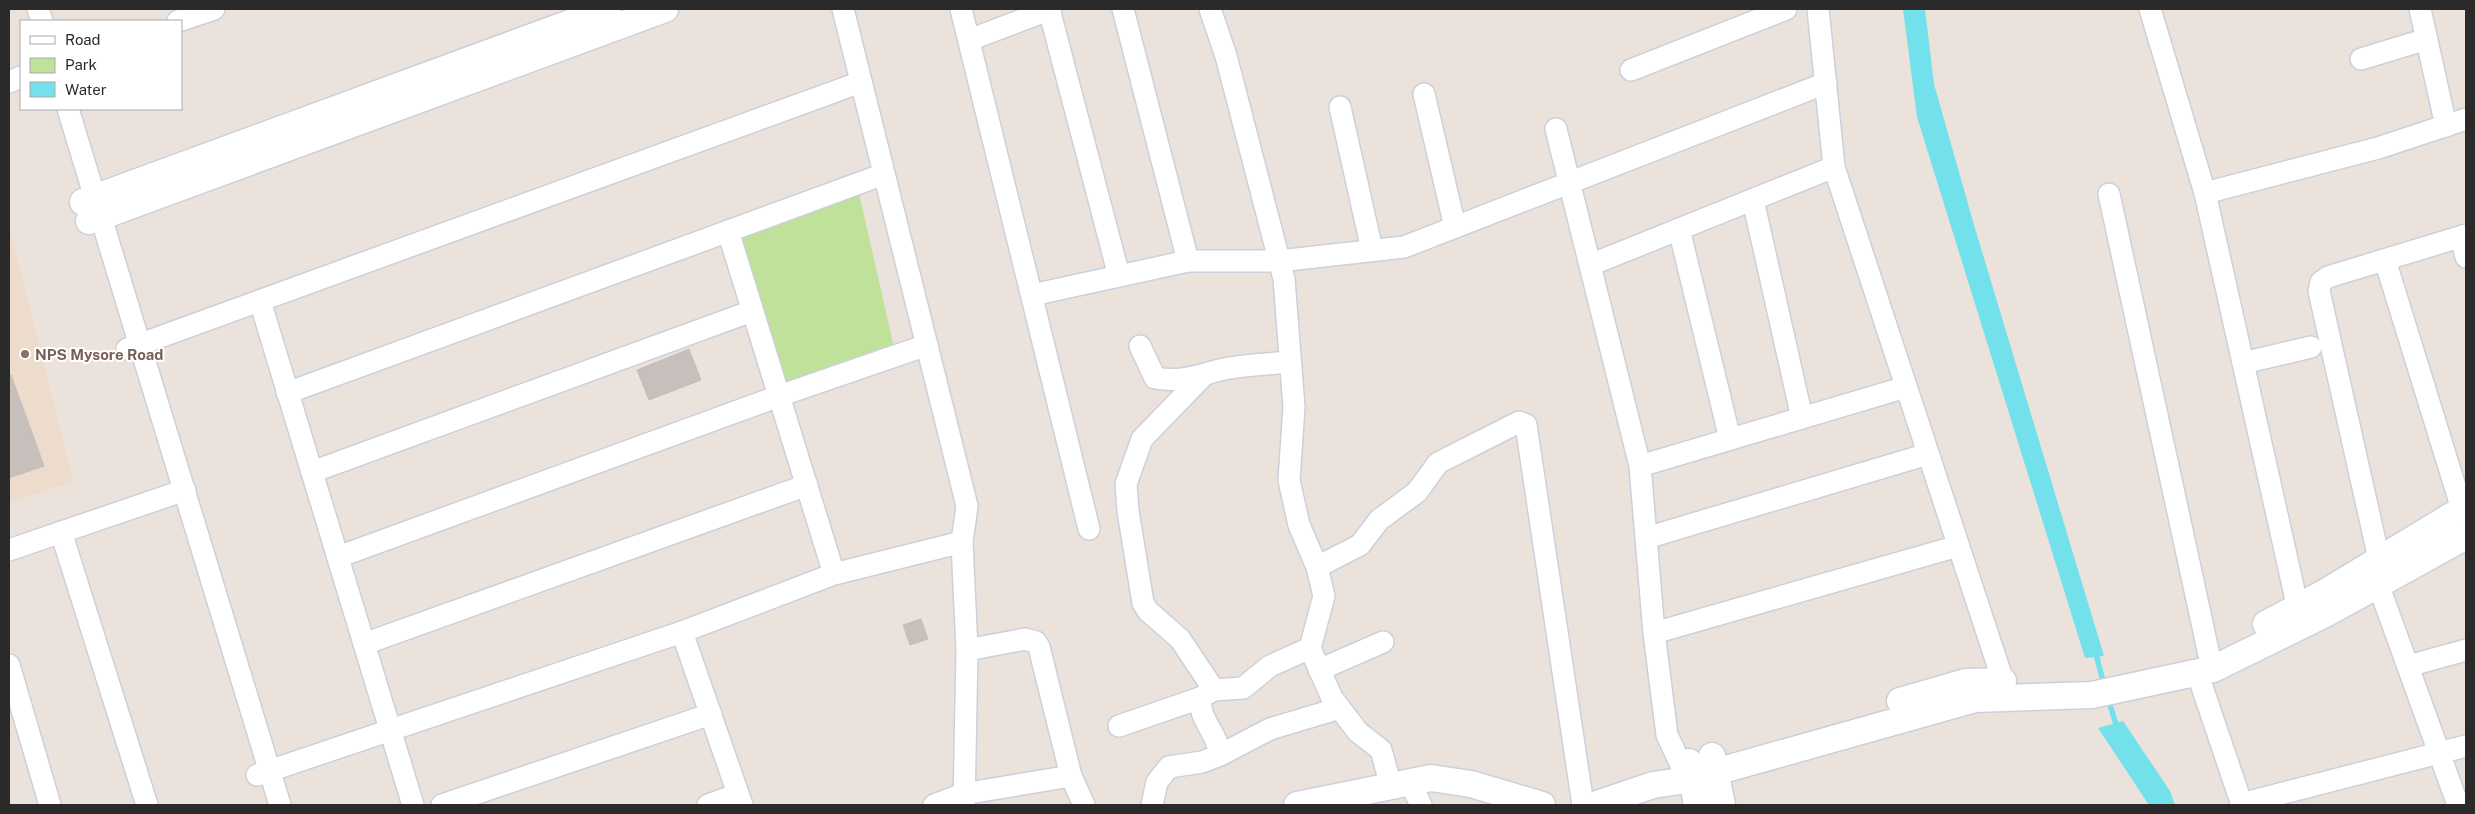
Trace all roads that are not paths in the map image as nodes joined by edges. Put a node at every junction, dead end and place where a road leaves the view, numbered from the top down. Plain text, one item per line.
1 (214, 9) edge
2 (665, 9) edge
3 (829, 9) edge
4 (843, 9) edge
5 (961, 9) edge
6 (1050, 9) edge
7 (1123, 9) edge
8 (1210, 9) edge
9 (1786, 9) edge
10 (1818, 9) edge
11 (2150, 9) edge
12 (2420, 9) edge
13 (616, 14) edge
14 (181, 20) edge
15 (2427, 39) junction
16 (969, 40) junction
17 (2361, 59) dead end
18 (1631, 70) dead end
19 (1826, 83) junction
20 (855, 84) junction
21 (1424, 94) dead end
22 (1340, 107) dead end
23 (54, 110) edge
24 (68, 110) edge
25 (2466, 119) edge
26 (2446, 126) junction
27 (1556, 129) dead end
28 (1834, 167) junction
29 (878, 176) junction
30 (1569, 182) junction
31 (2205, 193) junction
32 (2109, 194) dead end
33 (1753, 200) junction
34 (92, 210) junction
35 (1455, 227) junction
36 (1680, 229) junction
37 (728, 231) junction
38 (2464, 236) edge
39 (1372, 250) junction
40 (2466, 257) edge
41 (1279, 260) junction
42 (2386, 260) junction
43 (1188, 261) junction
44 (1590, 265) junction
45 (1119, 276) junction
46 (1032, 295) junction
47 (260, 301) junction
48 (752, 312) junction
49 (134, 346) junction
50 (1140, 346) dead end
51 (2311, 347) dead end
52 (921, 348) junction
53 (1290, 362) junction
54 (2243, 363) junction
55 (1204, 375) junction
56 (1906, 387) junction
57 (287, 393) junction
58 (779, 396) junction
59 (1802, 418) junction
60 (1730, 439) junction
61 (1928, 454) junction
62 (1640, 466) junction
63 (312, 472) junction
64 (807, 485) junction
65 (178, 492) junction
66 (2464, 508) edge
67 (1089, 529) dead end
68 (61, 532) junction
69 (2466, 536) edge
70 (1646, 538) junction
71 (962, 542) junction
72 (1958, 546) junction
73 (9, 550) edge
74 (338, 557) junction
75 (2379, 558) junction
76 (1317, 567) junction
77 (834, 574) junction
78 (2378, 584) junction
79 (2299, 617) junction
80 (682, 632) junction
81 (1654, 633) junction
82 (1383, 642) dead end
83 (364, 644) junction
84 (1310, 648) junction
85 (967, 650) junction
86 (2466, 650) edge
87 (2203, 664) junction
88 (9, 665) edge
89 (2408, 666) junction
90 (1319, 670) junction
91 (2003, 681) junction
92 (2091, 688) junction
93 (1974, 690) junction
94 (1207, 694) junction
95 (1340, 708) junction
96 (711, 714) junction
97 (1119, 726) dead end
98 (391, 731) junction
99 (2466, 746) edge
100 (2439, 753) junction
101 (1220, 755) junction
102 (1698, 767) junction
103 (264, 773) junction
104 (1071, 776) junction
105 (1401, 784) junction
106 (740, 800) edge
107 (964, 800) edge
108 (1339, 801) edge
109 (50, 805) edge
110 (148, 805) edge
111 (266, 805) edge
112 (280, 805) edge
113 (413, 805) edge
114 (442, 805) edge
115 (708, 805) edge
116 (934, 805) edge
117 (1084, 805) edge
118 (1152, 805) edge
119 (1297, 805) edge
120 (1421, 805) edge
121 (1542, 805) edge
122 (1583, 805) edge
123 (1594, 805) edge
124 (1697, 805) edge
125 (1722, 805) edge
126 (2241, 805) edge
127 (2458, 805) edge

1 - 14 street
2 - 13 street
3 - 20 street
4 - 20 street
5 - 16 street
6 - 16 street
6 - 45 street
7 - 43 street
8 - 41 street
9 - 18 street
10 - 19 street
11 - 31 street
12 - 15 street
13 - 34 street
15 - 17 street
15 - 26 street
16 - 46 street
19 - 28 street
19 - 30 street
20 - 29 street
20 - 47 street
21 - 35 street
22 - 39 street
23 - 34 street
24 - 34 street
25 - 26 street
26 - 31 street
27 - 30 street
28 - 33 street
28 - 56 street
29 - 37 street
29 - 52 street
30 - 35 street
30 - 44 street
31 - 54 street
32 - 87 street
33 - 36 street
33 - 59 street
34 - 49 street
35 - 39 street
36 - 44 street
36 - 60 street
37 - 48 street
37 - 57 street
38 - 40 street
38 - 42 street
39 - 41 street
41 - 43 street
41 - 53 street
42 - 66 street
42 - 75 street
43 - 45 street
44 - 62 street
45 - 46 street
46 - 67 street
47 - 49 street
47 - 57 street
48 - 58 street
48 - 63 street
49 - 65 street
50 - 55 street
51 - 54 street
52 - 58 street
52 - 71 street
52 - 71 street
53 - 55 street
53 - 76 street
54 - 79 street
55 - 94 street
56 - 59 street
56 - 61 street
57 - 63 street
58 - 64 street
58 - 74 street
59 - 60 street
60 - 62 street
61 - 70 street
61 - 72 street
62 - 70 street
63 - 74 street
64 - 77 street
64 - 83 street
65 - 68 street
65 - 103 street
66 - 75 street
68 - 73 street
68 - 110 street
69 - 78 street
70 - 81 street
71 - 77 street
71 - 85 street
72 - 81 street
72 - 91 street
74 - 83 street
75 - 79 street
76 - 84 street
76 - 122 street
77 - 80 street
78 - 79 street
78 - 89 street
79 - 87 street
80 - 96 street
80 - 98 street
81 - 102 street
82 - 90 street
83 - 98 street
84 - 90 street
84 - 94 street
85 - 104 street
85 - 107 street
86 - 89 street
87 - 92 street
87 - 126 street
88 - 109 street
89 - 100 street
90 - 95 street
91 - 92 street
91 - 93 street
92 - 93 street
93 - 102 street
94 - 97 street
94 - 101 street
95 - 101 street
95 - 105 street
96 - 106 street
96 - 114 street
98 - 103 street
98 - 113 street
99 - 100 street
100 - 126 street
100 - 127 street
101 - 118 street
102 - 123 street
102 - 124 street
102 - 125 street
103 - 111 street
103 - 112 street
104 - 107 street
104 - 117 street
105 - 108 street
105 - 120 street
105 - 121 street
106 - 115 street
107 - 116 street
108 - 119 street

